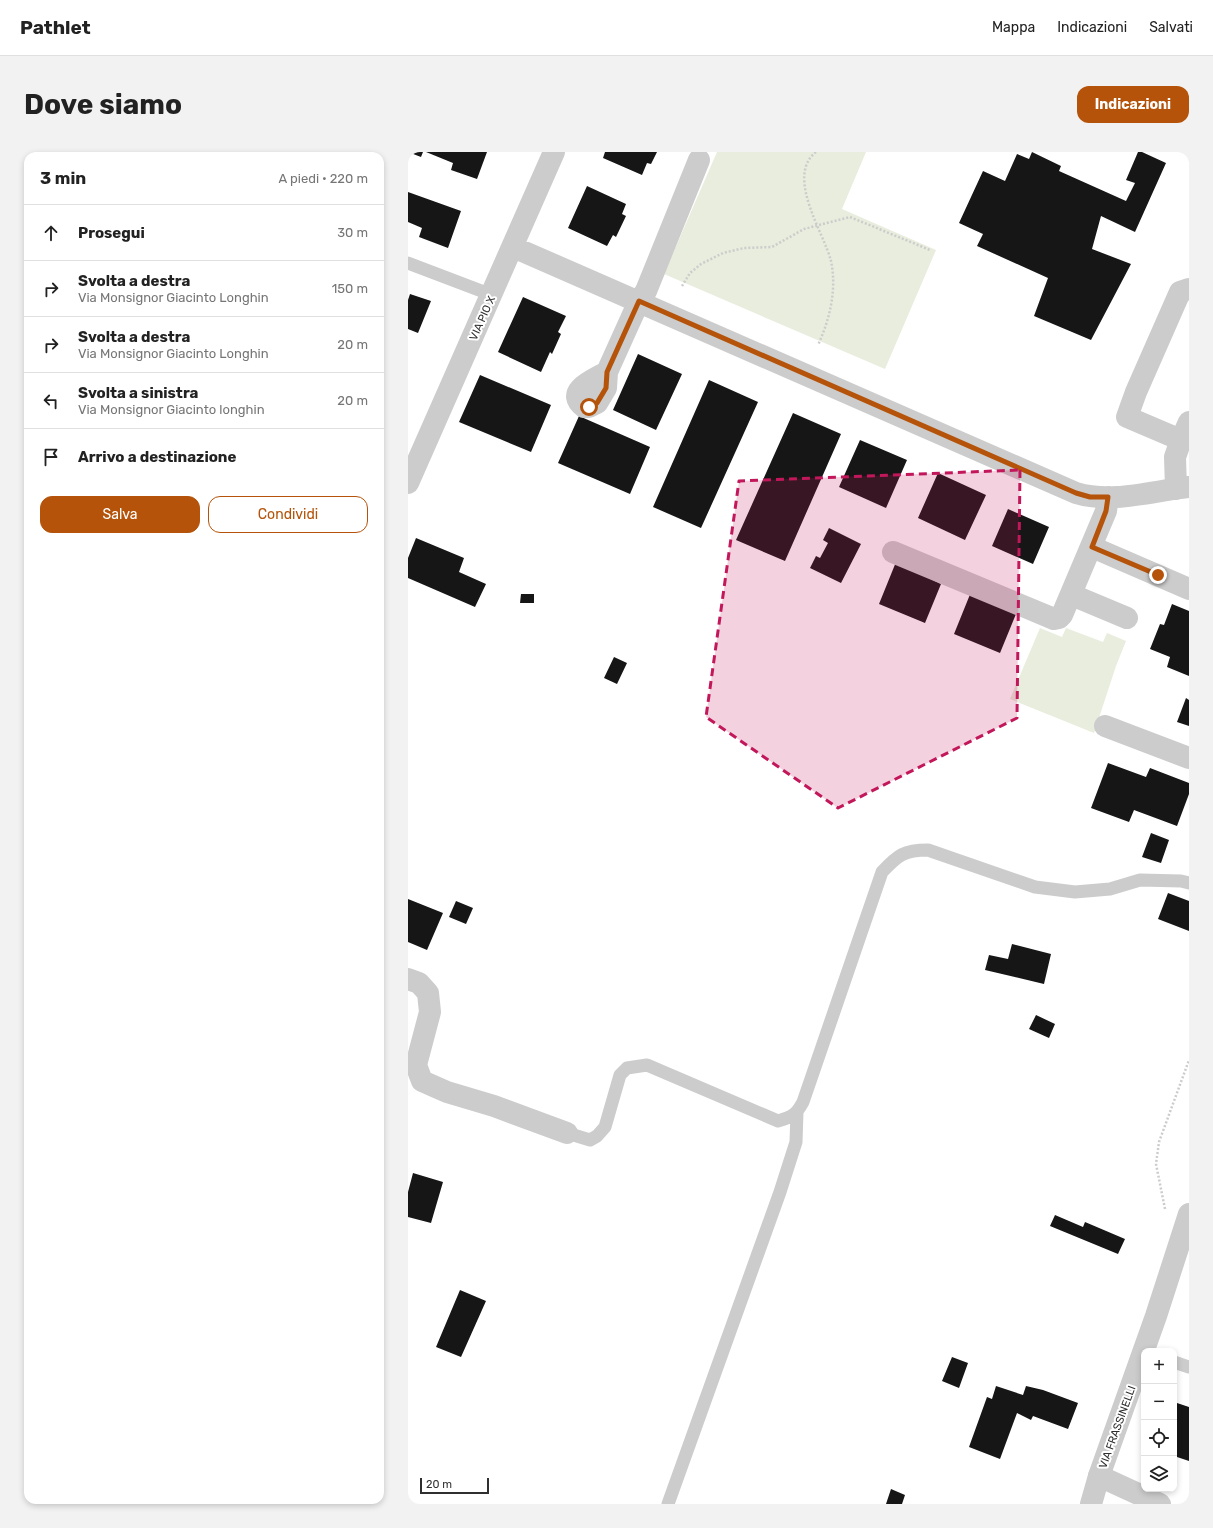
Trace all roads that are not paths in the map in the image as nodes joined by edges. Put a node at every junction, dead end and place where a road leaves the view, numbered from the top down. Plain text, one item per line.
1 (554, 152) edge
2 (699, 160) dead end
3 (514, 247) junction
4 (408, 263) edge
5 (1189, 289) edge
6 (492, 295) junction
7 (639, 301) junction
8 (607, 372) dead end
9 (1185, 431) edge
10 (408, 483) edge
11 (1182, 488) edge
12 (1108, 497) junction
13 (1092, 547) junction
14 (893, 552) dead end
15 (1189, 589) edge
16 (1072, 595) junction
17 (1127, 618) dead end
18 (1105, 726) dead end
19 (1189, 758) edge
20 (1189, 883) edge
21 (408, 979) edge
22 (798, 1112) junction
23 (567, 1133) joint
24 (1189, 1214) edge
25 (1145, 1348) edge
26 (1141, 1359) edge
27 (1177, 1363) edge
28 (1189, 1367) edge
29 (1099, 1476) junction
30 (668, 1504) edge
31 (1091, 1504) edge
32 (1160, 1504) edge

1 - 3 street, VIA PIO X
2 - 7 street
3 - 6 street, VIA PIO X
3 - 7 street
4 - 6 lane
5 - 9 street
6 - 10 street, VIA PIO X
7 - 8 street
7 - 12 street
9 - 11 street
11 - 12 street
12 - 13 street
13 - 15 street
13 - 16 street
14 - 16 street
16 - 17 street
18 - 19 street
20 - 22 lane
21 - 23 street
22 - 23 lane
22 - 30 lane
24 - 25 street, VIA FRASSINELLI
26 - 29 street, VIA FRASSINELLI
27 - 28 lane
29 - 31 street, VIA FRASSINELLI
29 - 32 street

